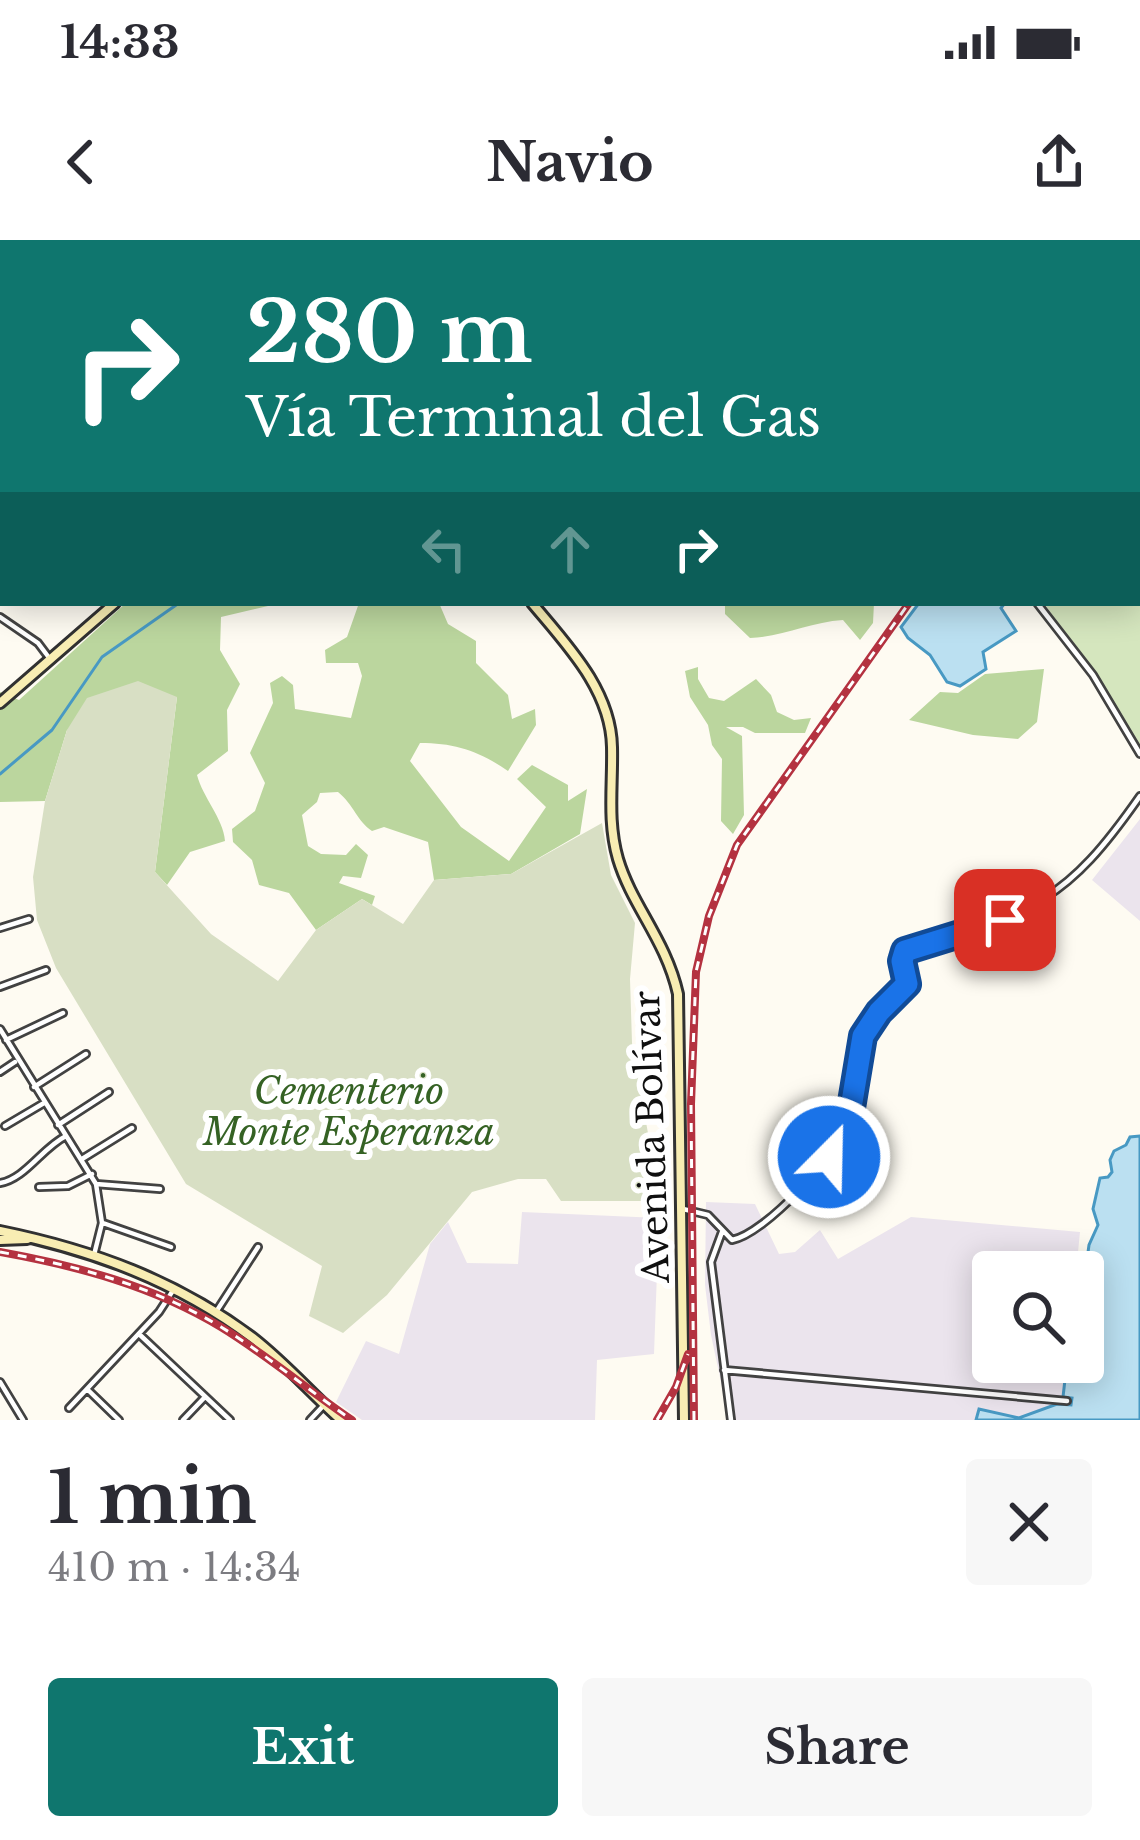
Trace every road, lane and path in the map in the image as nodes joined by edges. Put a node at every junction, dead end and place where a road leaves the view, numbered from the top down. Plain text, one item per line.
1 (112, 606) edge
2 (534, 606) edge
3 (1038, 606) edge
4 (0, 616) edge
5 (51, 661) junction
6 (0, 703) edge
7 (1140, 754) edge
8 (1140, 796) edge
9 (28, 919) dead end
10 (0, 928) edge
11 (46, 970) dead end
12 (0, 987) edge
13 (63, 1013) dead end
14 (0, 1029) edge
15 (6, 1040) junction
16 (86, 1054) dead end
17 (17, 1061) junction
18 (0, 1072) edge
19 (34, 1087) junction
20 (109, 1092) dead end
21 (44, 1103) junction
22 (58, 1125) junction
23 (5, 1126) dead end
24 (132, 1128) dead end
25 (66, 1136) junction
26 (82, 1160) junction
27 (92, 1174) junction
28 (0, 1183) edge
29 (96, 1184) junction
30 (39, 1187) dead end
31 (160, 1189) dead end
32 (683, 1209) junction
33 (102, 1223) junction
34 (0, 1231) edge
35 (722, 1232) junction
36 (28, 1239) junction
37 (0, 1240) edge
38 (172, 1247) dead end
39 (258, 1247) dead end
40 (94, 1255) junction
41 (174, 1287) junction
42 (216, 1312) junction
43 (140, 1334) junction
44 (724, 1370) junction
45 (0, 1382) edge
46 (87, 1389) junction
47 (206, 1396) junction
48 (1067, 1401) dead end
49 (324, 1405) junction
50 (68, 1408) dead end
51 (23, 1420) edge
52 (119, 1420) edge
53 (182, 1420) edge
54 (230, 1420) edge
55 (310, 1420) edge
56 (341, 1420) edge
57 (684, 1420) edge
58 (731, 1420) edge

1 - 5 main road
2 - 32 main road, Avenida Bolívar
3 - 7 street
4 - 5 street
5 - 6 main road
8 - 35 street
9 - 10 street
11 - 12 street
13 - 15 street
14 - 15 street
15 - 17 street
16 - 19 street
17 - 18 street
17 - 19 street
19 - 21 street
20 - 22 street
21 - 22 street
21 - 23 street
22 - 25 street
24 - 26 street
25 - 26 street
25 - 28 street
26 - 27 street
27 - 29 street
27 - 30 street
29 - 31 street
29 - 33 street
32 - 35 street
32 - 57 main road, Avenida Bolívar
33 - 38 street
33 - 40 street
34 - 36 main road
35 - 44 street
36 - 37 main road
36 - 40 main road
39 - 42 street
40 - 41 main road
41 - 42 main road
41 - 43 street
42 - 49 main road
43 - 46 street
43 - 47 street
44 - 48 street
44 - 58 street
45 - 51 street
46 - 50 street
46 - 52 street
47 - 53 street
47 - 54 street
49 - 55 street
49 - 56 main road

